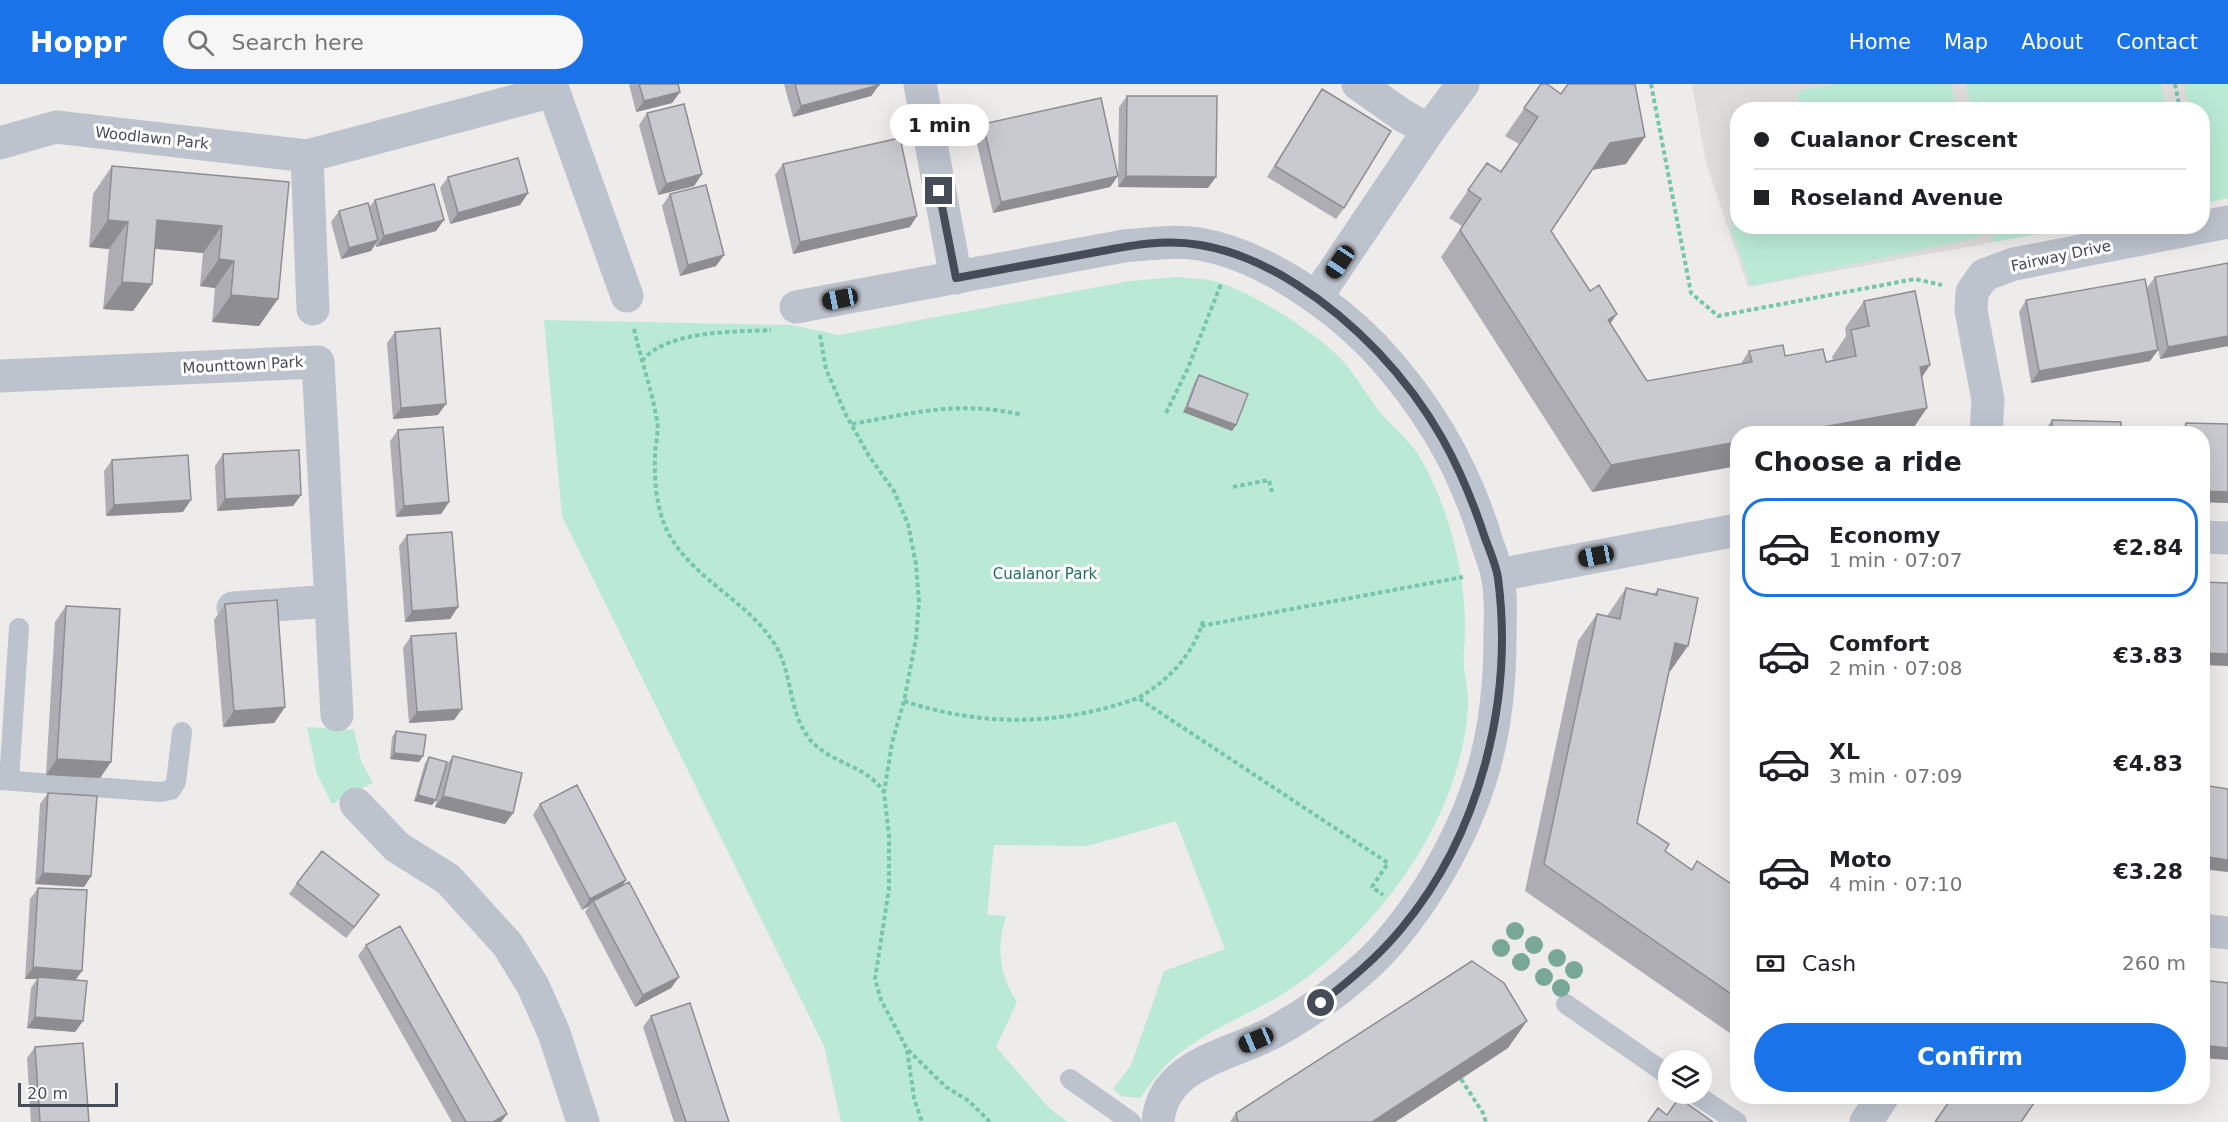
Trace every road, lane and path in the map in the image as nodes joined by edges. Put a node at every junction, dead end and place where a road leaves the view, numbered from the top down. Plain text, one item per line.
1 (920, 84) edge
2 (1358, 84) edge
3 (1463, 84) edge
4 (1651, 84) edge
5 (2175, 84) edge
6 (552, 87) edge
7 (2178, 102) edge
8 (1429, 130) junction
9 (0, 143) edge
10 (307, 156) junction
11 (2228, 222) edge
12 (2210, 226) edge
13 (2167, 234) edge
14 (1232, 254) junction
15 (956, 278) junction
16 (1972, 292) junction
17 (1316, 298) junction
18 (313, 309) dead end
19 (630, 309) joint
20 (796, 324) junction
21 (820, 334) dead end
22 (823, 349) dead end
23 (641, 362) junction
24 (0, 376) edge
25 (1166, 413) dead end
26 (1023, 415) dead end
27 (852, 424) junction
28 (1986, 426) edge
29 (1233, 487) dead end
30 (1272, 492) dead end
31 (1730, 531) edge
32 (2210, 537) edge
33 (2228, 538) edge
34 (1497, 572) junction
35 (330, 601) junction
36 (232, 608) edge
37 (1203, 621) dead end
38 (1201, 626) junction
39 (18, 628) dead end
40 (1138, 698) junction
41 (904, 701) junction
42 (337, 715) dead end
43 (182, 732) dead end
44 (5, 780) edge
45 (884, 793) junction
46 (356, 804) dead end
47 (1411, 916) junction
48 (2210, 931) edge
49 (2228, 933) edge
50 (1566, 1004) dead end
51 (907, 1049) junction
52 (1658, 1068) edge
53 (1070, 1079) dead end
54 (1461, 1079) edge
55 (1710, 1104) edge
56 (1878, 1104) edge
57 (583, 1122) edge
58 (922, 1122) edge
59 (990, 1122) edge
60 (1131, 1122) edge
61 (1158, 1122) edge
62 (1486, 1122) edge
63 (1737, 1122) edge
64 (1866, 1122) edge

1 - 15 street
2 - 8 street
3 - 8 street
4 - 16 path
5 - 7 path
6 - 10 street, Woodlawn Park
6 - 19 street, Woodlawn Park
8 - 17 street
9 - 10 street, Woodlawn Park
10 - 18 street
11 - 12 street, Fairway Drive
13 - 16 street, Fairway Drive
14 - 15 street
14 - 17 street
14 - 25 path
15 - 20 street
16 - 28 street
17 - 34 street
19 - 23 path
20 - 21 path
20 - 23 path
22 - 27 path
23 - 45 path
24 - 35 street, Mounttown Park
26 - 27 path
27 - 41 path
29 - 30 path
31 - 34 street
32 - 33 street
34 - 38 path
34 - 47 street
35 - 36 street
35 - 42 street, Mounttown Park
37 - 38 path
38 - 40 path
39 - 44 lane
40 - 41 path
40 - 47 path
41 - 45 path
43 - 44 lane
45 - 51 path
46 - 57 street
47 - 61 street
48 - 49 street
50 - 52 lane
51 - 58 path
51 - 59 path
53 - 60 lane
54 - 62 path
55 - 63 lane
56 - 64 street

